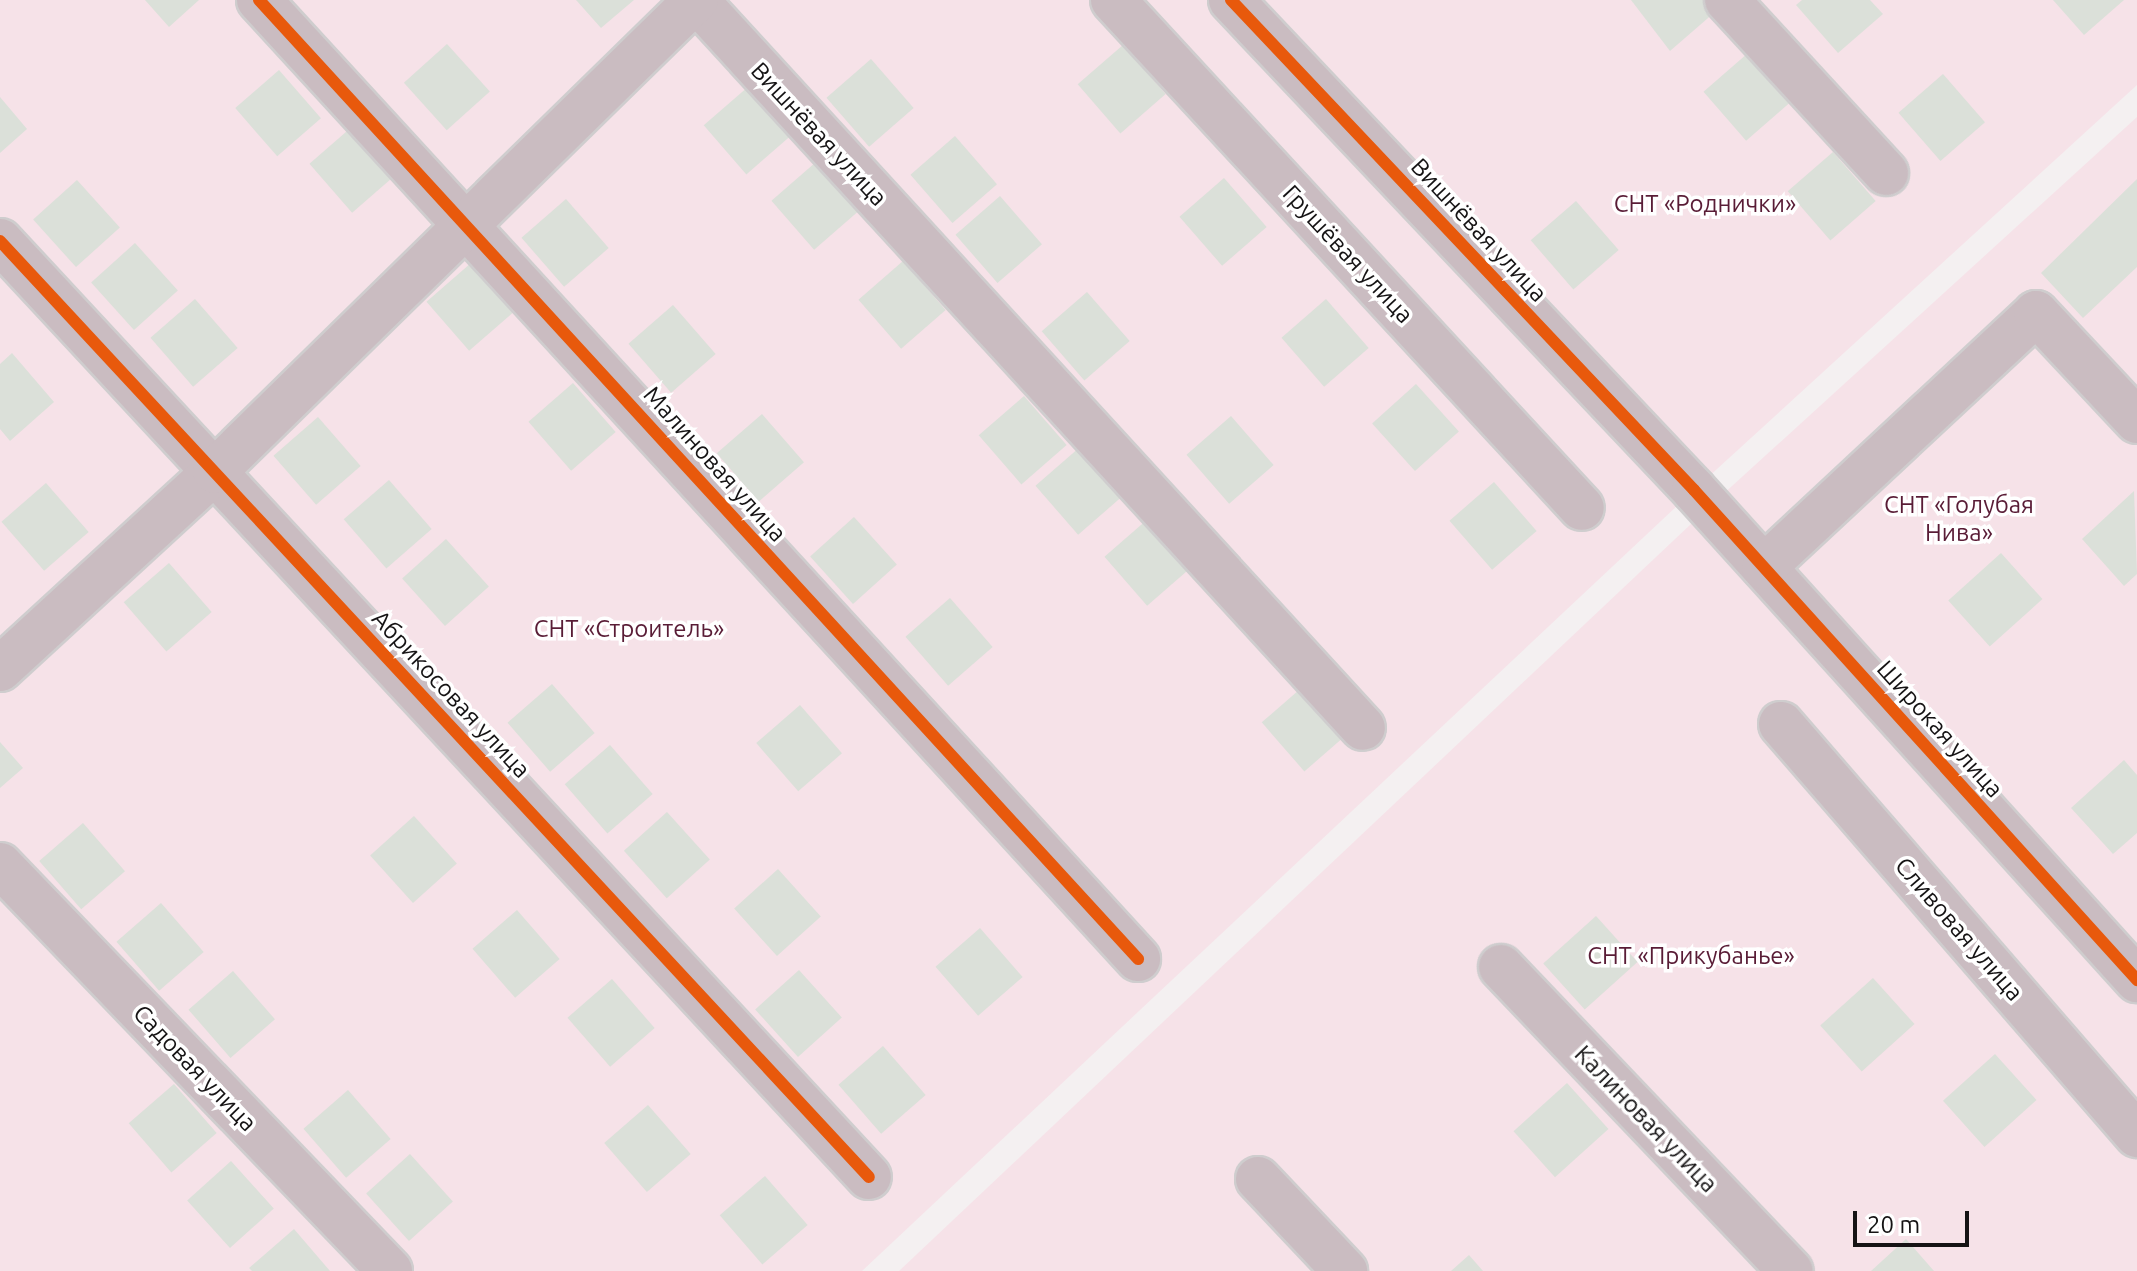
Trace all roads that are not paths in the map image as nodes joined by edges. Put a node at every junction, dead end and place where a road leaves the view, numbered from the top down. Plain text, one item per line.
1 (259, 0) edge
2 (696, 0) edge
3 (1113, 0) edge
4 (1231, 0) edge
5 (1727, 0) edge
6 (1886, 173) dead end
7 (466, 225) junction
8 (0, 241) edge
9 (2137, 421) edge
10 (215, 471) junction
11 (1702, 499) joint
12 (1582, 508) dead end
13 (1764, 567) junction
14 (0, 669) edge
15 (1781, 724) dead end
16 (1363, 728) dead end
17 (0, 865) edge
18 (1138, 959) dead end
19 (1501, 967) dead end
20 (2137, 980) edge
21 (2137, 1135) edge
22 (869, 1177) dead end
23 (1258, 1179) dead end
24 (390, 1271) edge
25 (1345, 1271) edge
26 (1791, 1271) edge

1 - 7 street, Малиновая улица
2 - 7 street
2 - 16 street, Вишнёвая улица
3 - 12 street, Грушёвая улица
4 - 11 street, Вишнёвая улица
5 - 6 street
7 - 10 street
7 - 18 street, Малиновая улица
8 - 10 street, Абрикосовая улица
9 - 13 street
10 - 14 street
10 - 22 street, Абрикосовая улица
11 - 13 street, Широкая улица
13 - 20 street, Широкая улица
15 - 21 street, Сливовая улица
17 - 24 street, Садовая улица
19 - 26 street, Калиновая улица
23 - 25 street

